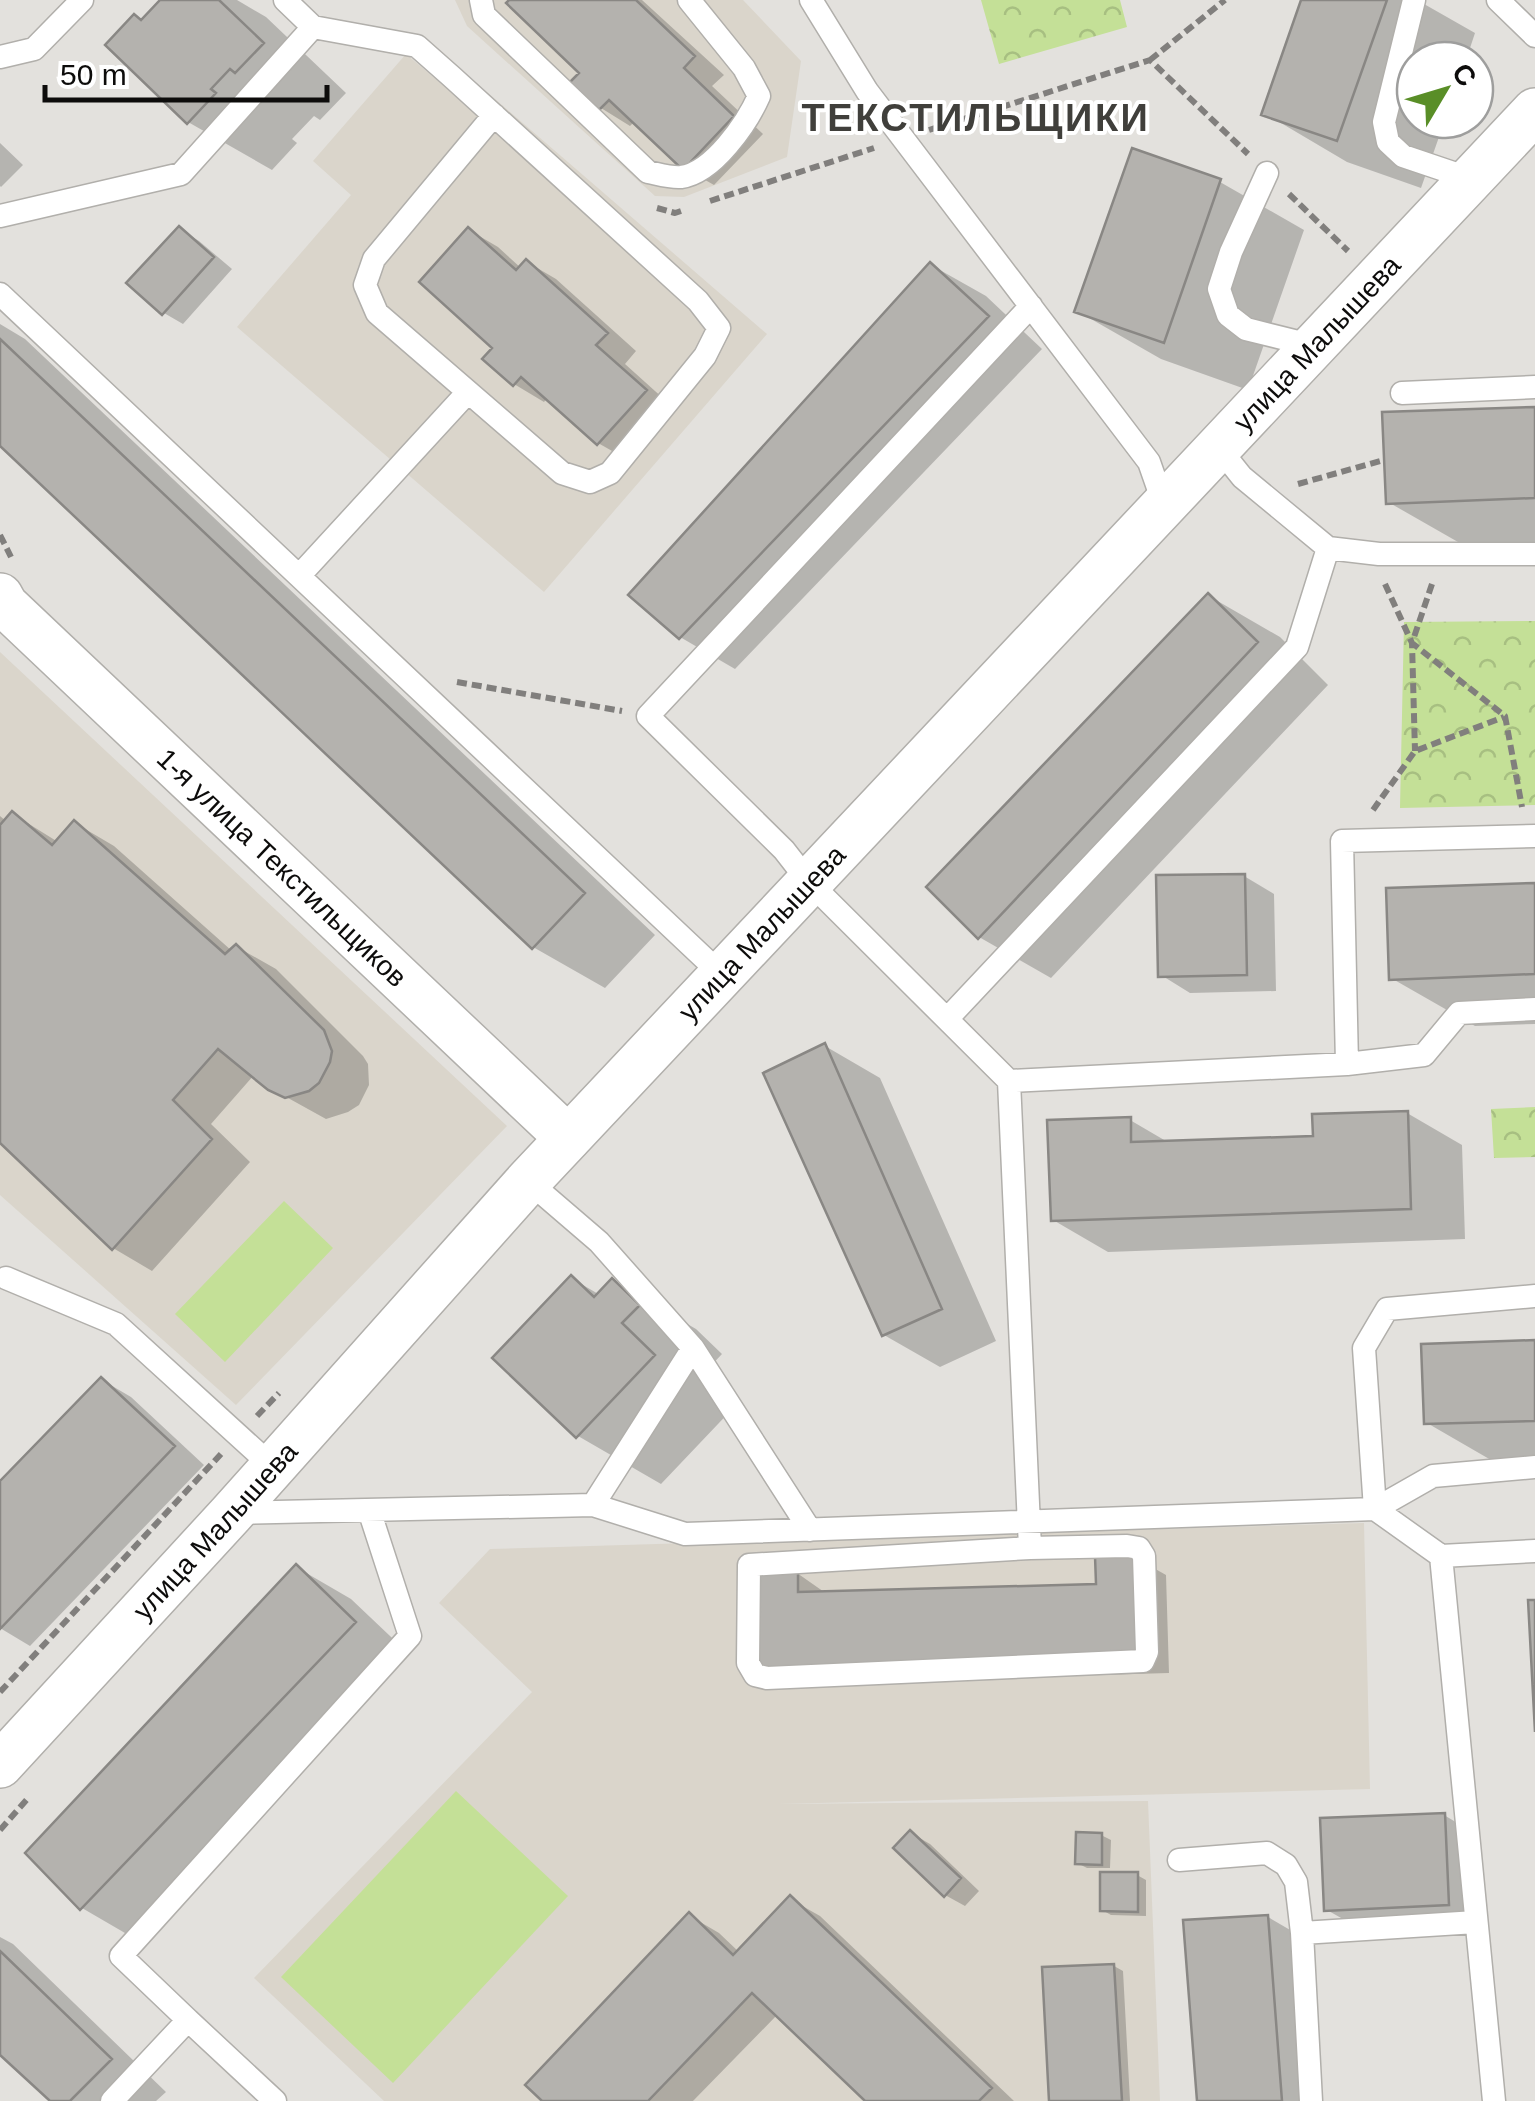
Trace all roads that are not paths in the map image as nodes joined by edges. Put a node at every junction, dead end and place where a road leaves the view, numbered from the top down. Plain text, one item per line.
1 (82, 0) edge
2 (285, 0) edge
3 (481, 0) edge
4 (811, 0) edge
5 (1414, 0) edge
6 (1498, 0) edge
7 (698, 3) edge
8 (313, 27) junction
9 (1535, 36) edge
10 (0, 56) edge
11 (1535, 111) edge
12 (494, 115) junction
13 (1267, 172) road end
14 (1471, 180) junction
15 (0, 216) edge
16 (0, 294) edge
17 (1030, 306) junction
18 (1314, 346) junction
19 (1535, 387) edge
20 (468, 392) junction
21 (1402, 393) dead end
22 (1218, 447) junction
23 (1164, 505) junction
24 (1328, 548) junction
25 (1535, 554) edge
26 (299, 576) junction
27 (0, 596) edge
28 (1531, 836) edge
29 (810, 882) junction
30 (722, 975) junction
31 (1535, 1009) edge
32 (947, 1019) junction
33 (1347, 1064) junction
34 (1008, 1081) junction
35 (568, 1138) junction
36 (528, 1181) junction
37 (6, 1278) dead end
38 (1535, 1296) edge
39 (693, 1348) junction
40 (273, 1467) junction
41 (1535, 1467) edge
42 (593, 1505) junction
43 (1375, 1509) junction
44 (368, 1510) junction
45 (231, 1514) junction
46 (1028, 1522) junction
47 (810, 1530) junction
48 (1030, 1548) junction
49 (1535, 1551) edge
50 (1440, 1556) junction
51 (0, 1765) edge
52 (1178, 1860) dead end
53 (1476, 1922) junction
54 (1302, 1933) junction
55 (188, 2020) junction
56 (112, 2101) edge
57 (275, 2101) edge
58 (1311, 2101) edge
59 (1494, 2101) edge

1 - 10 lane
2 - 8 lane
3 - 7 lane
4 - 17 lane
5 - 14 lane
6 - 9 lane
8 - 12 lane
8 - 15 lane
11 - 14 street, улица Малышева
12 - 20 lane
12 - 20 lane
13 - 18 lane
14 - 18 street, улица Малышева
16 - 26 lane
17 - 23 lane
17 - 29 lane
18 - 22 street, улица Малышева
19 - 21 lane
20 - 26 lane
22 - 23 street, улица Малышева
22 - 24 lane
23 - 29 street, улица Малышева
24 - 25 lane
24 - 32 lane
26 - 30 lane
27 - 35 street, 1-я улица Текстильщиков
28 - 33 lane
29 - 30 street, улица Малышева
29 - 32 lane
30 - 35 street, улица Малышева
31 - 33 lane
32 - 34 lane
33 - 34 lane
34 - 46 lane
35 - 36 street, улица Малышева
36 - 39 lane
36 - 40 street, улица Малышева
37 - 40 lane
38 - 43 lane
39 - 42 lane
39 - 47 lane
40 - 45 street, улица Малышева
41 - 43 lane
42 - 44 lane
42 - 47 lane
43 - 46 lane
43 - 50 lane
44 - 45 lane
44 - 55 lane
45 - 51 street, улица Малышева
46 - 47 lane
46 - 48 lane
48 - 48 lane
49 - 50 lane
50 - 53 lane
52 - 54 lane
53 - 54 lane
53 - 59 lane
54 - 58 lane
55 - 56 lane
55 - 57 lane

